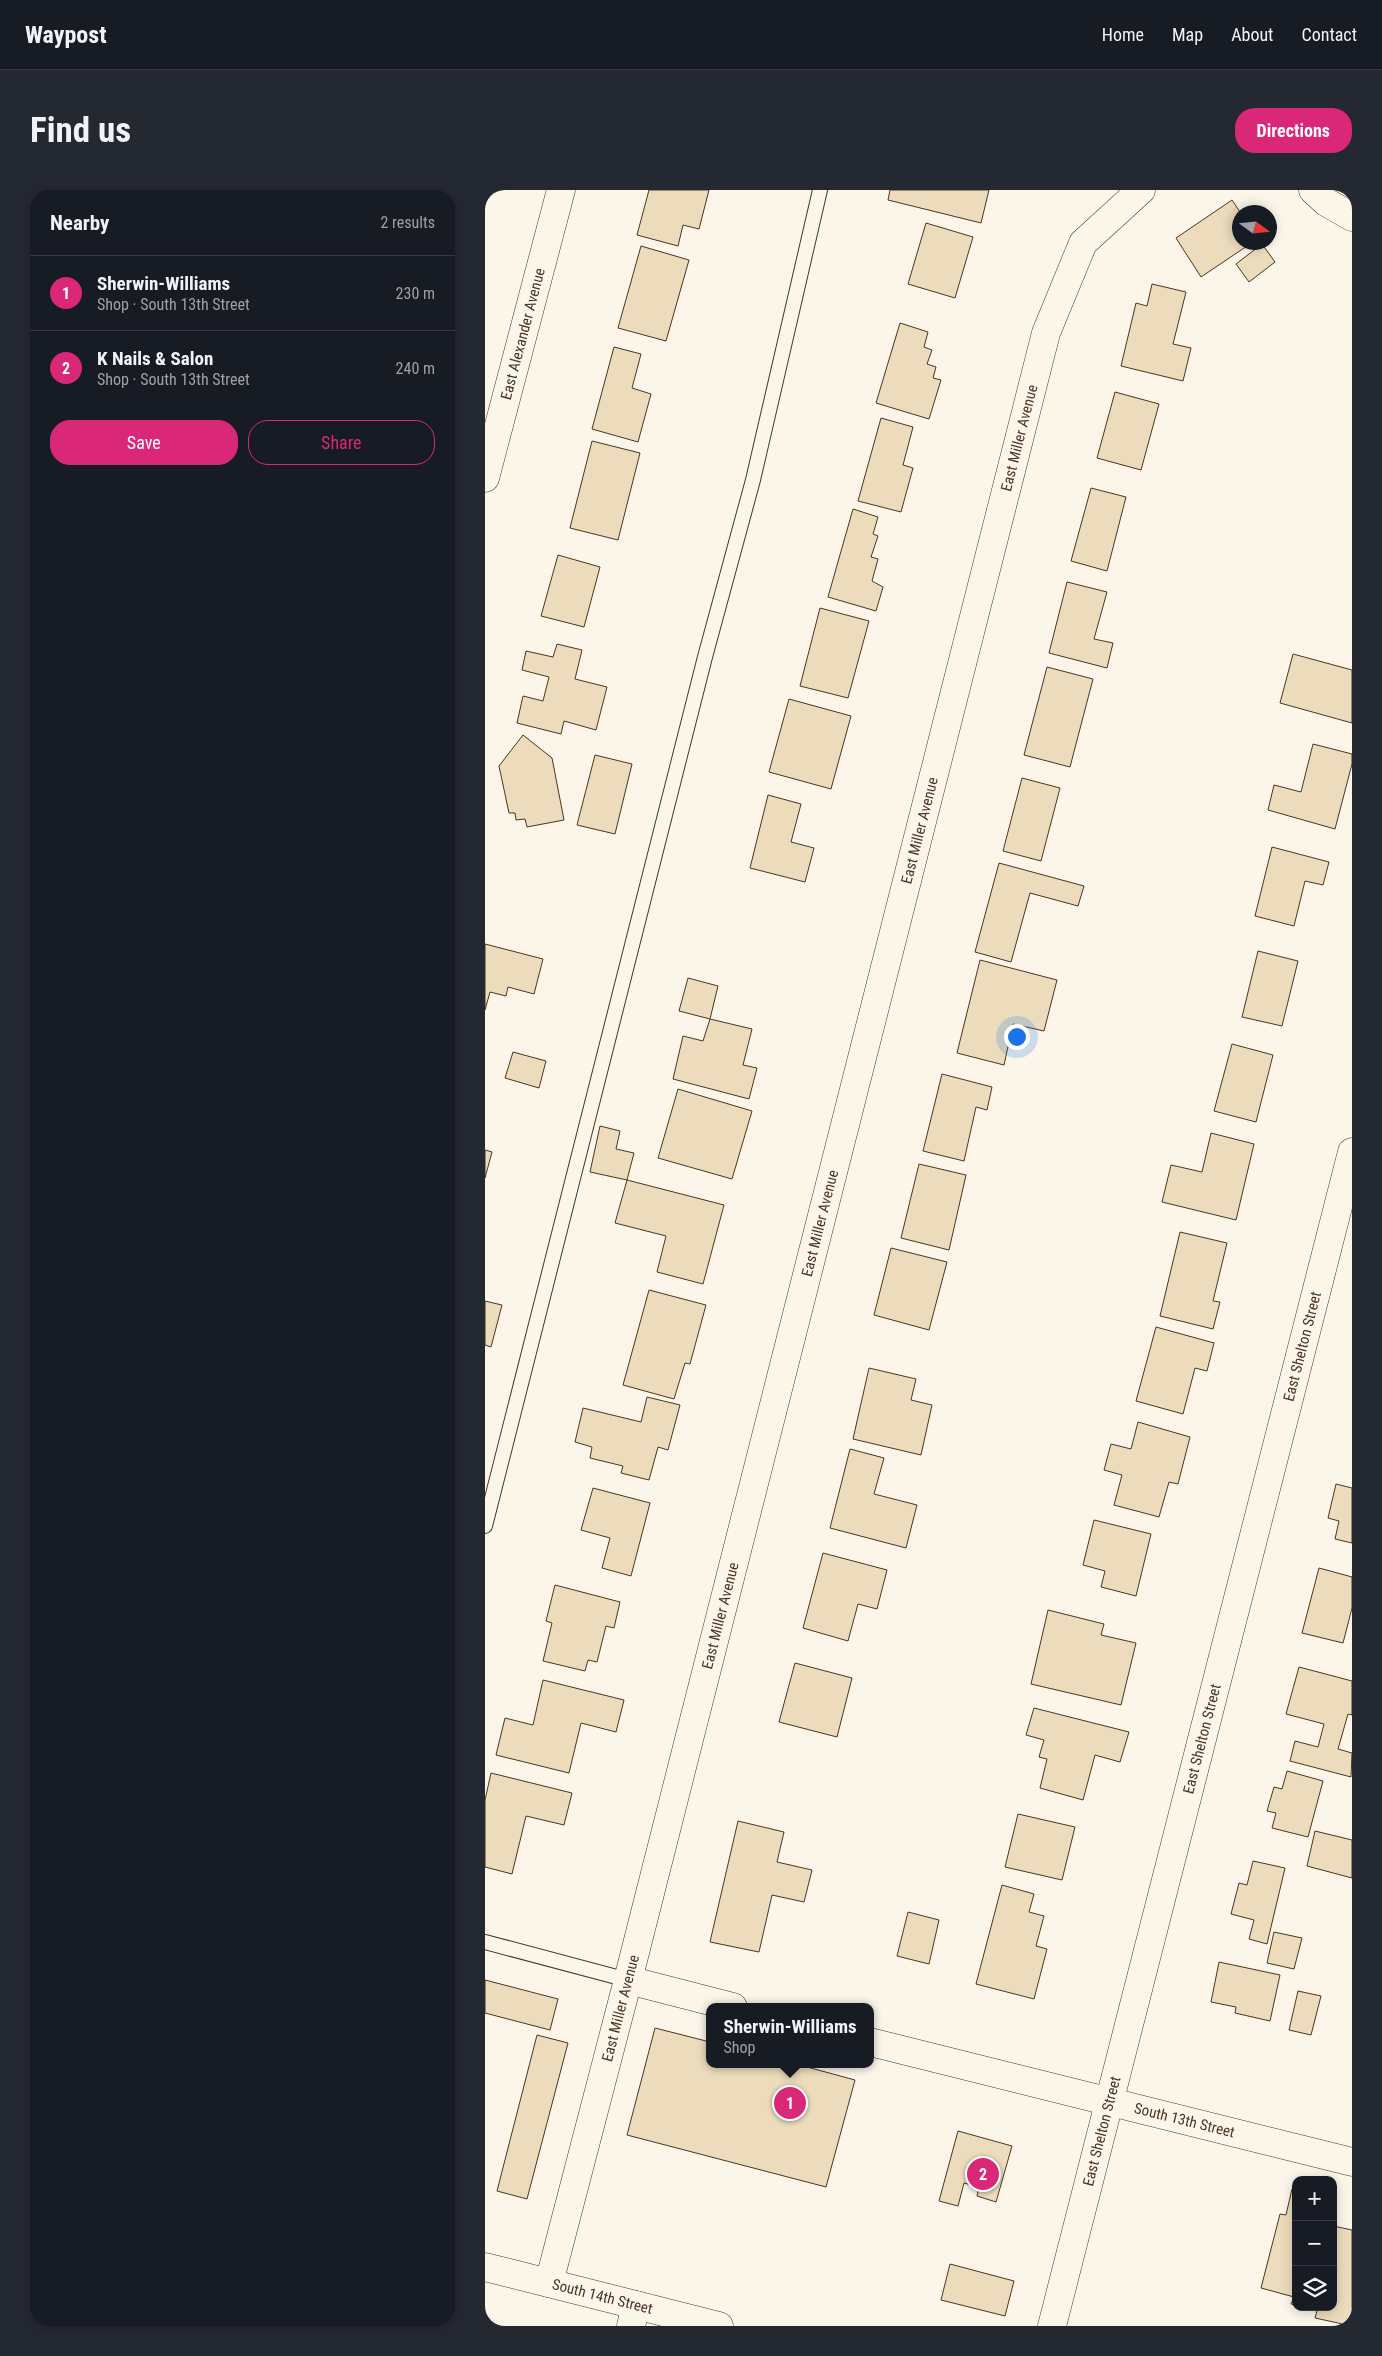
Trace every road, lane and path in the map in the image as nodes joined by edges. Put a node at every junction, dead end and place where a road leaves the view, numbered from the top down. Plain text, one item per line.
1 (561, 190) edge
2 (820, 190) edge
3 (1141, 190) edge
4 (1313, 190) edge
5 (1352, 216) edge
6 (485, 478) edge
7 (1352, 1152) edge
8 (485, 1526) edge
9 (485, 1942) edge
10 (628, 1980) junction
11 (717, 2003) edge
12 (874, 2043) edge
13 (1110, 2103) junction
14 (1352, 2162) edge
15 (485, 2267) edge
16 (549, 2283) junction
17 (634, 2316) edge
18 (719, 2326) edge
19 (1052, 2326) edge

1 - 6 street, East Alexander Avenue
2 - 8 lane
3 - 10 street, East Miller Avenue
4 - 5 street
7 - 13 street, East Shelton Street
9 - 10 lane
10 - 11 street
10 - 16 street, East Miller Avenue
12 - 13 street, South 13th Street
13 - 14 street, South 13th Street
13 - 19 street, East Shelton Street
15 - 16 street, South 14th Street
16 - 17 street, South 14th Street
17 - 18 street, South 14th Street

